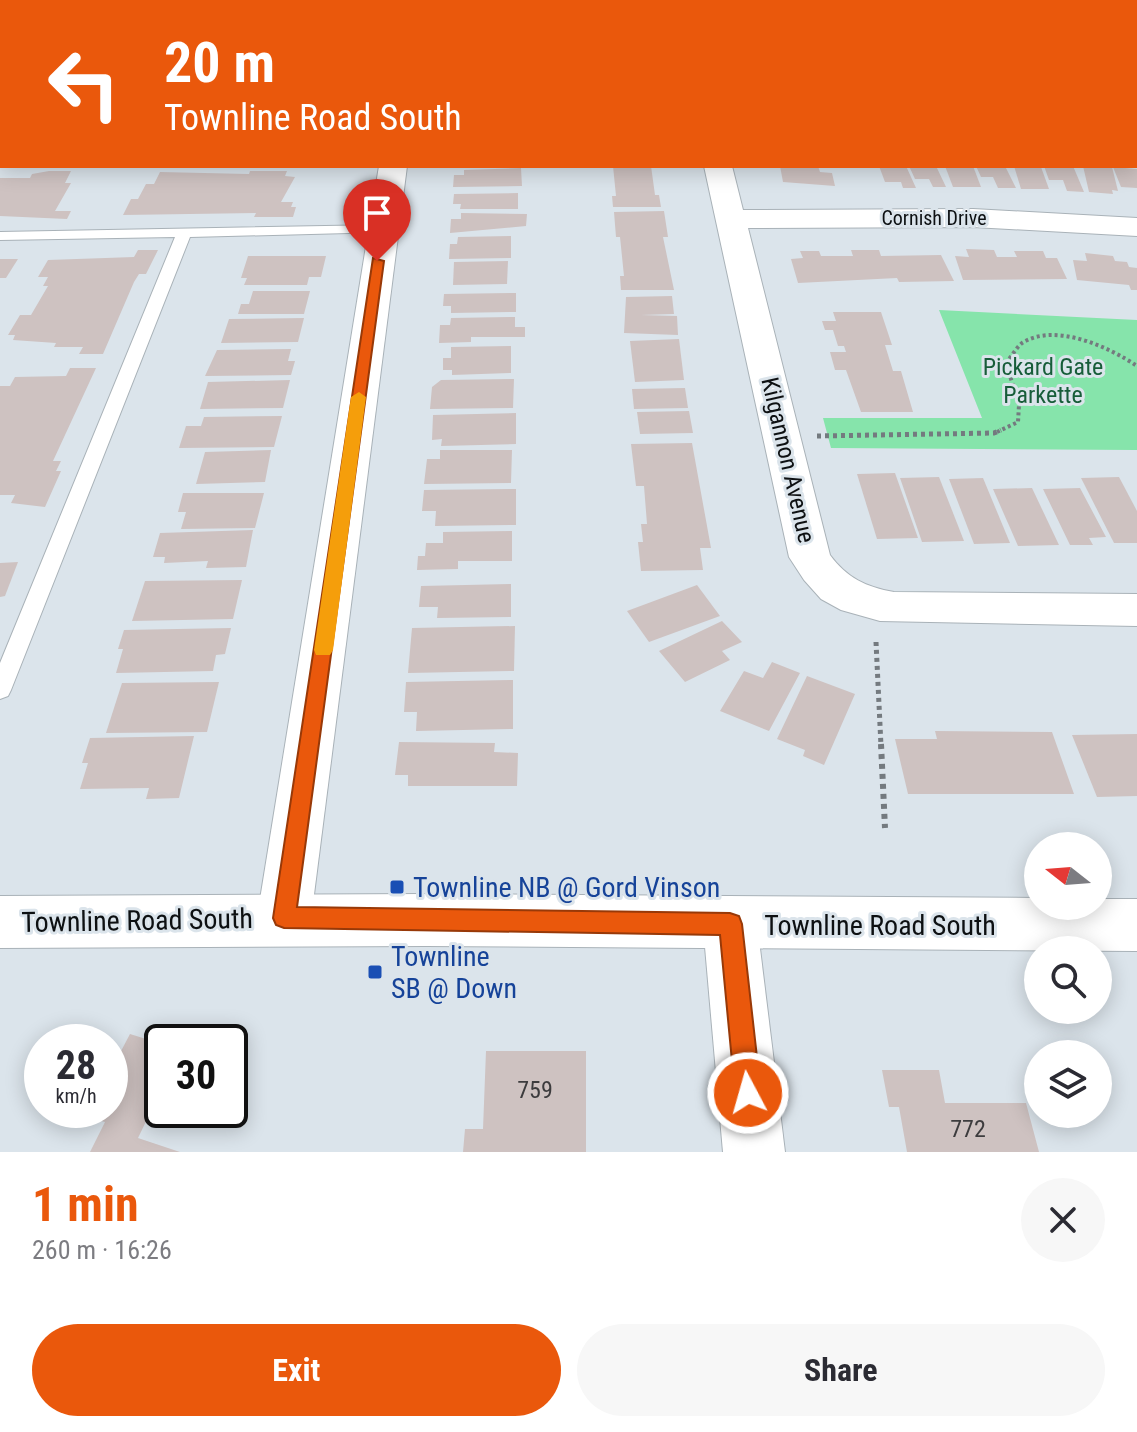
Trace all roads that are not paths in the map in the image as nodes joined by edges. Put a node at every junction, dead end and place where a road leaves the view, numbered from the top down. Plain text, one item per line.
1 (393, 168) edge
2 (718, 168) edge
3 (731, 219) junction
4 (1137, 227) edge
5 (382, 229) junction
6 (184, 233) junction
7 (0, 236) edge
8 (1137, 610) edge
9 (0, 690) edge
10 (284, 918) junction
11 (0, 922) edge
12 (730, 924) junction
13 (1137, 925) edge
14 (754, 1152) edge

1 - 5 street
2 - 3 street, Kilgannon Avenue
3 - 4 street, Cornish Drive
3 - 8 street, Kilgannon Avenue
5 - 6 lane
5 - 10 street
6 - 7 lane
6 - 9 lane
10 - 11 street, Townline Road South
10 - 12 street, Townline Road South
12 - 13 street, Townline Road South
12 - 14 street

